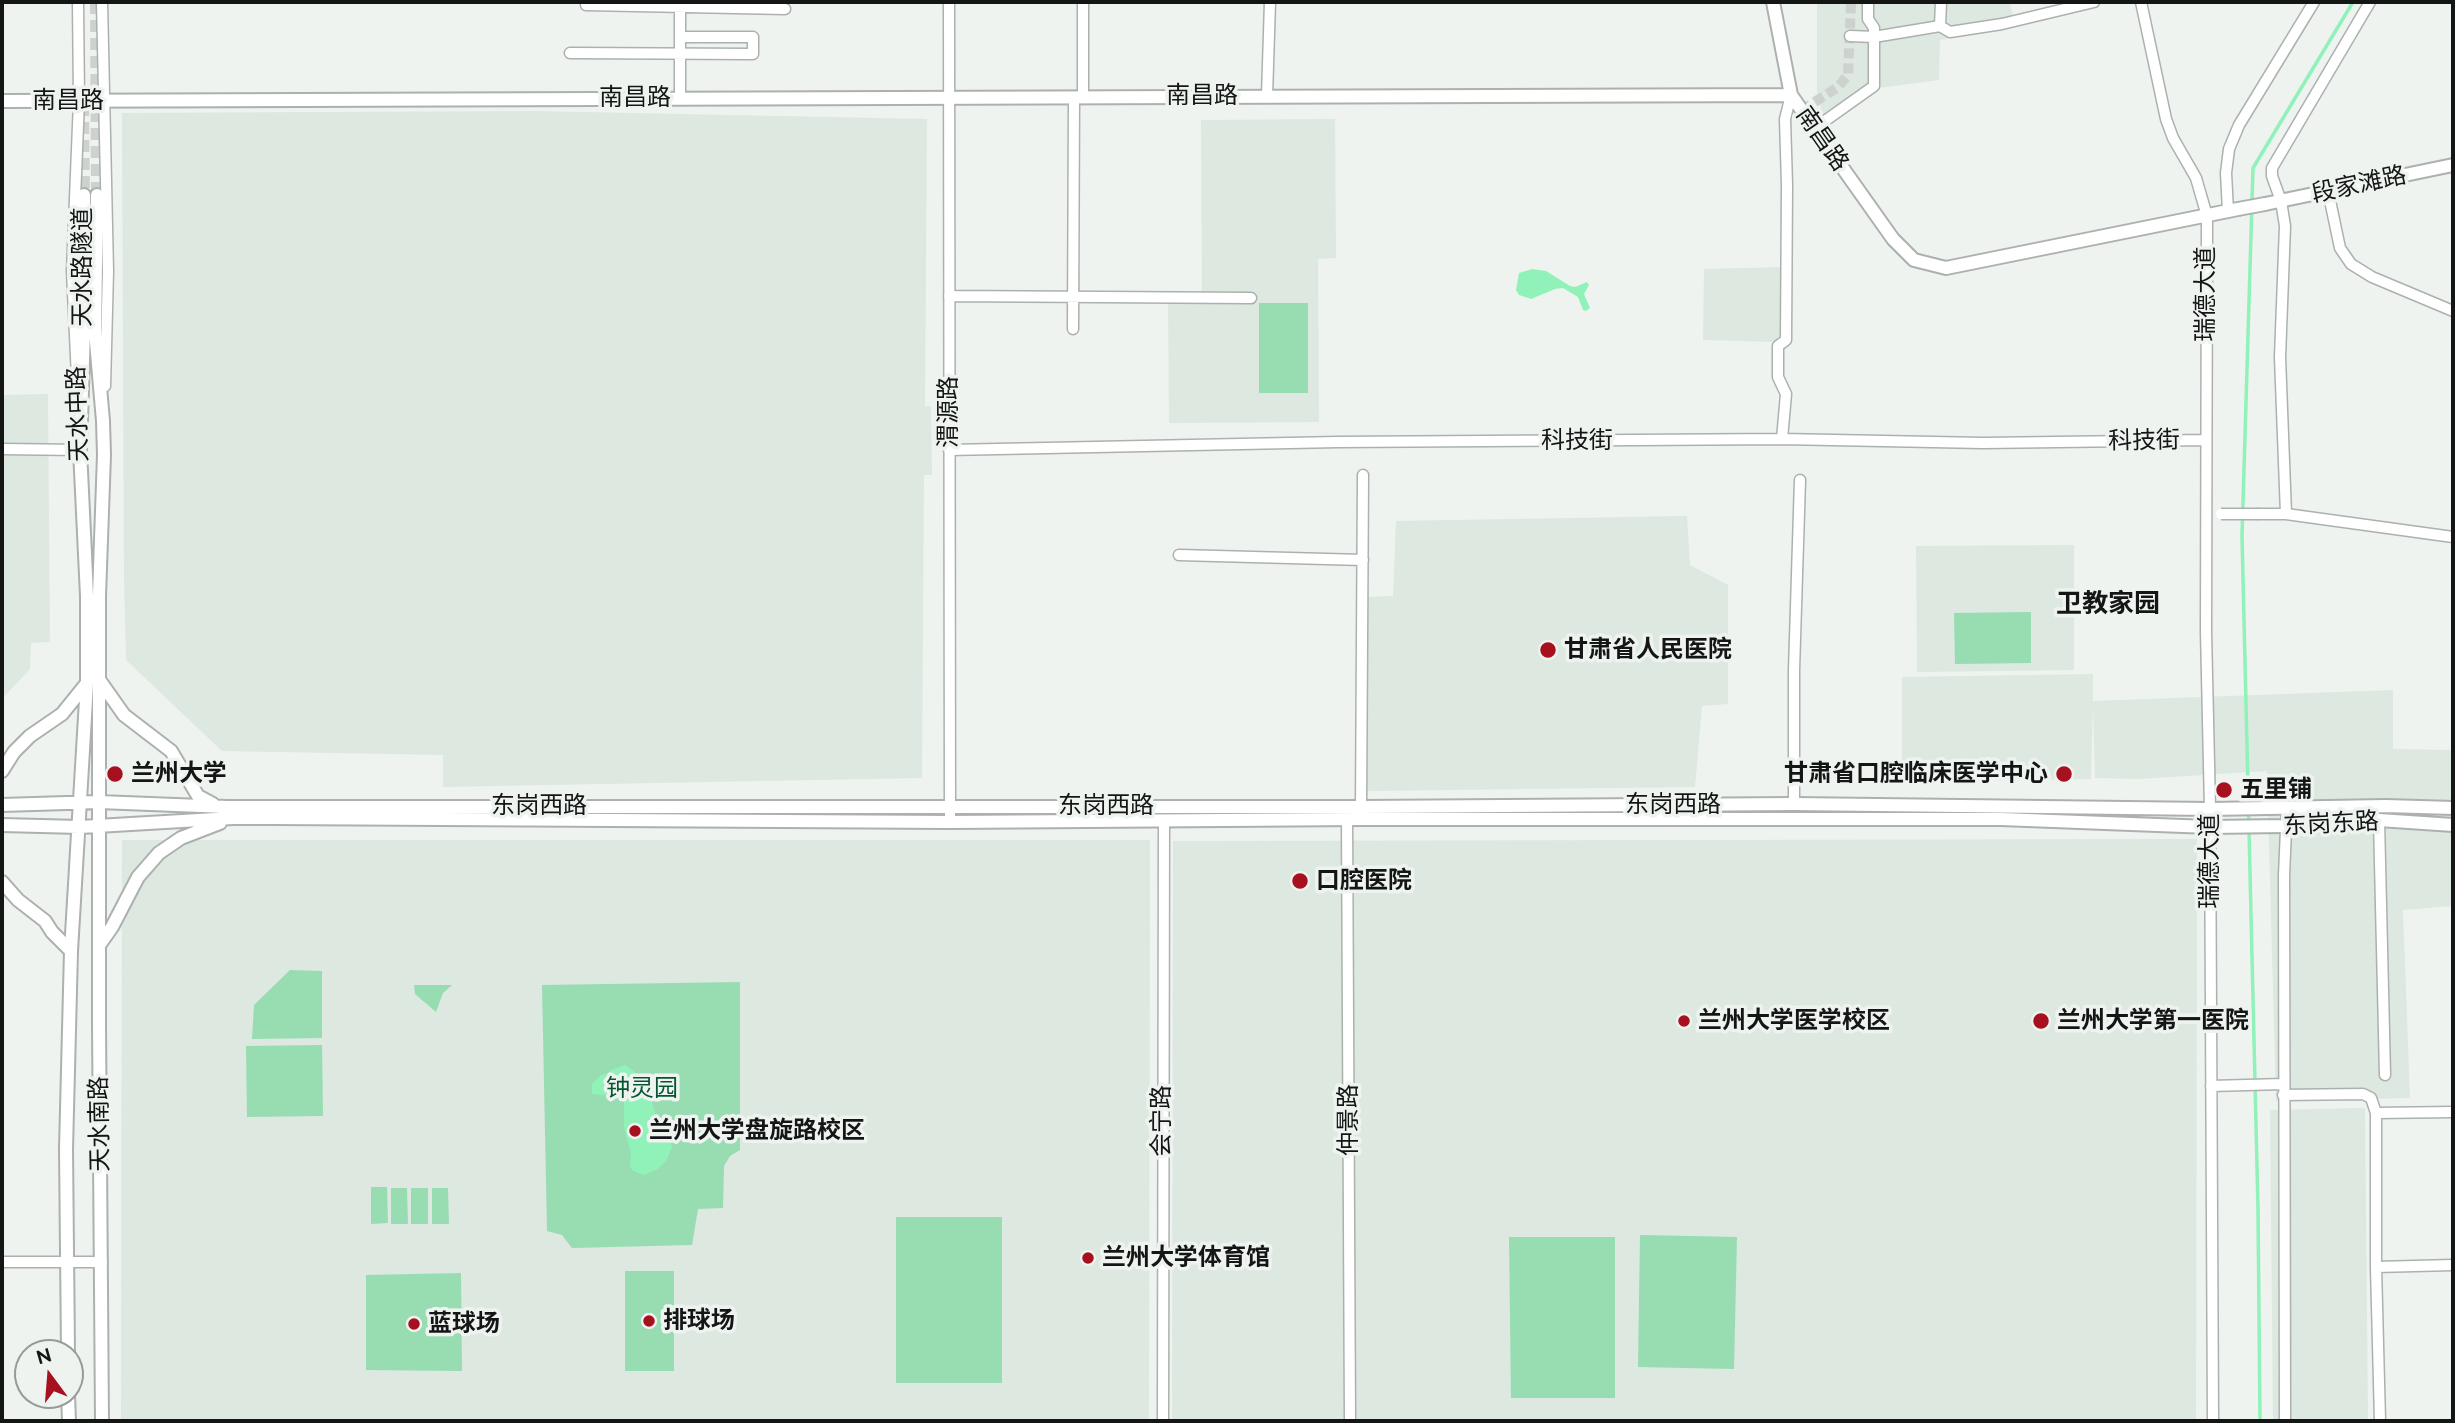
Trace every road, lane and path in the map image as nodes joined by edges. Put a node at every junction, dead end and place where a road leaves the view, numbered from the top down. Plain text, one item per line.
1 (78, 2) edge
2 (102, 2) edge
3 (949, 2) edge
4 (1083, 2) edge
5 (1270, 2) edge
6 (1773, 2) edge
7 (1868, 2) edge
8 (1941, 2) edge
9 (2095, 2) edge
10 (2141, 2) edge
11 (2314, 2) edge
12 (2370, 2) edge
13 (586, 5) dead end
14 (680, 5) edge
15 (785, 9) dead end
16 (1945, 29) junction
17 (1850, 36) dead end
18 (680, 37) junction
19 (1874, 37) junction
20 (570, 53) dead end
21 (680, 54) junction
22 (1791, 95) junction
23 (1267, 96) junction
24 (948, 97) junction
25 (1079, 97) junction
26 (680, 98) junction
27 (2, 101) edge
28 (79, 101) junction
29 (103, 101) junction
30 (1815, 128) junction
31 (2453, 165) edge
32 (2328, 191) junction
33 (83, 195) tunnel mouth
34 (97, 195) tunnel mouth
35 (2281, 201) junction
36 (2233, 210) junction
37 (2207, 216) junction
38 (948, 296) junction
39 (1073, 296) junction
40 (1251, 298) dead end
41 (2453, 311) edge
42 (1073, 329) dead end
43 (103, 422) junction
44 (80, 424) junction
45 (1782, 439) junction
46 (2205, 440) junction
47 (2, 449) edge
48 (80, 450) junction
49 (949, 450) junction
50 (1363, 475) dead end
51 (1800, 480) dead end
52 (2206, 512) junction
53 (2286, 514) junction
54 (2453, 537) edge
55 (1179, 555) dead end
56 (1363, 559) junction
57 (93, 681) junction
58 (2, 771) edge
59 (79, 802) junction
60 (99, 802) junction
61 (1794, 804) junction
62 (2, 805) edge
63 (949, 806) junction
64 (1362, 807) junction
65 (2280, 808) junction
66 (2453, 808) edge
67 (2210, 809) junction
68 (230, 812) junction
69 (1348, 819) junction
70 (1164, 820) junction
71 (2379, 820) junction
72 (950, 822) junction
73 (2, 825) edge
74 (2453, 825) edge
75 (2285, 826) junction
76 (80, 827) junction
77 (100, 827) junction
78 (2209, 827) junction
79 (2, 882) edge
80 (100, 944) junction
81 (71, 951) junction
82 (2385, 1075) dead end
83 (2211, 1086) junction
84 (2283, 1089) junction
85 (2453, 1112) edge
86 (2376, 1113) junction
87 (2, 1262) edge
88 (66, 1262) junction
89 (102, 1262) junction
90 (2453, 1265) edge
91 (2376, 1267) junction
92 (68, 1339) edge
93 (102, 1421) edge
94 (1163, 1421) edge
95 (1350, 1421) edge
96 (2213, 1421) edge
97 (2285, 1421) edge
98 (2380, 1421) edge

1 - 28 street, 天水中路
2 - 29 street, 天水中路
3 - 24 street, 渭源路
4 - 25 street
5 - 23 street, 南昌路
6 - 22 main road
7 - 19 street
8 - 16 street
9 - 16 street
10 - 37 street, 瑞德大道
11 - 36 street, 瑞德大道
12 - 35 street
13 - 14 street
14 - 15 street
14 - 18 street
16 - 19 street
17 - 19 street
18 - 21 street
18 - 21 street
19 - 30 street
20 - 21 street
21 - 26 street
22 - 23 main road, 南昌路
22 - 30 main road, 南昌路
22 - 45 street
23 - 25 main road, 南昌路
24 - 25 main road, 南昌路
24 - 26 main road, 南昌路
24 - 38 street, 渭源路
25 - 39 street
26 - 29 main road, 南昌路
27 - 28 main road, 南昌路
28 - 29 main road, 南昌路
28 - 44 street, 天水中路
29 - 43 street, 天水中路
30 - 37 main road, 南昌路
31 - 32 main road, 段家滩路
32 - 35 main road, 段家滩路
32 - 41 street
33 - 44 main road, 天水路隧道
34 - 43 main road, 天水路隧道
35 - 36 main road, 段家滩路, bridge
35 - 53 street
36 - 37 main road, 南昌路
37 - 46 street, 瑞德大道
38 - 39 street
38 - 49 street, 渭源路
39 - 40 street
39 - 42 street
43 - 57 main road, 天水中路
44 - 48 main road, 天水中路
45 - 46 street, 科技街
45 - 49 street, 科技街
46 - 52 street, 瑞德大道
47 - 48 street
48 - 57 main road, 天水中路
49 - 63 street, 渭源路
50 - 56 street
51 - 61 street
52 - 53 street, bridge
52 - 67 street, 瑞德大道
53 - 54 street
55 - 56 street
56 - 64 street
57 - 58 main road
57 - 59 main road, 天水中路
57 - 60 main road, 天水中路
57 - 68 main road
59 - 60 main road, 东岗西路
59 - 62 main road, 东岗西路
59 - 76 main road, 天水中路
60 - 68 main road, 东岗西路
60 - 77 main road, 天水中路
61 - 64 main road, 东岗西路
61 - 67 main road, 东岗西路
63 - 64 main road, 东岗西路
63 - 68 main road, 东岗西路
63 - 72 street, 渭源路
65 - 66 main road, 东岗东路
65 - 67 main road, 东岗东路
65 - 75 street
67 - 78 street, 瑞德大道
68 - 72 main road, 东岗西路
68 - 77 main road, 东岗西路
68 - 80 main road
69 - 70 main road, 东岗西路
69 - 78 main road, 东岗西路
69 - 95 street, 仲景路
70 - 72 main road, 东岗西路
70 - 94 street, 会宁路
71 - 74 main road, 东岗东路
71 - 75 main road, 东岗东路
71 - 82 street
73 - 76 main road, 东岗西路
75 - 78 main road, 东岗东路
75 - 84 street
76 - 77 main road, 东岗西路
76 - 81 main road, 天水南路
77 - 80 main road, 天水南路
78 - 83 street, 瑞德大道
79 - 81 main road
80 - 89 main road, 天水南路
81 - 88 main road, 天水南路
83 - 84 street
83 - 96 street, 瑞德大道
84 - 86 street
84 - 97 street
85 - 86 street
86 - 91 street
87 - 88 street
88 - 89 street
88 - 92 main road, 天水南路
89 - 93 main road, 天水南路
90 - 91 street
91 - 98 street

